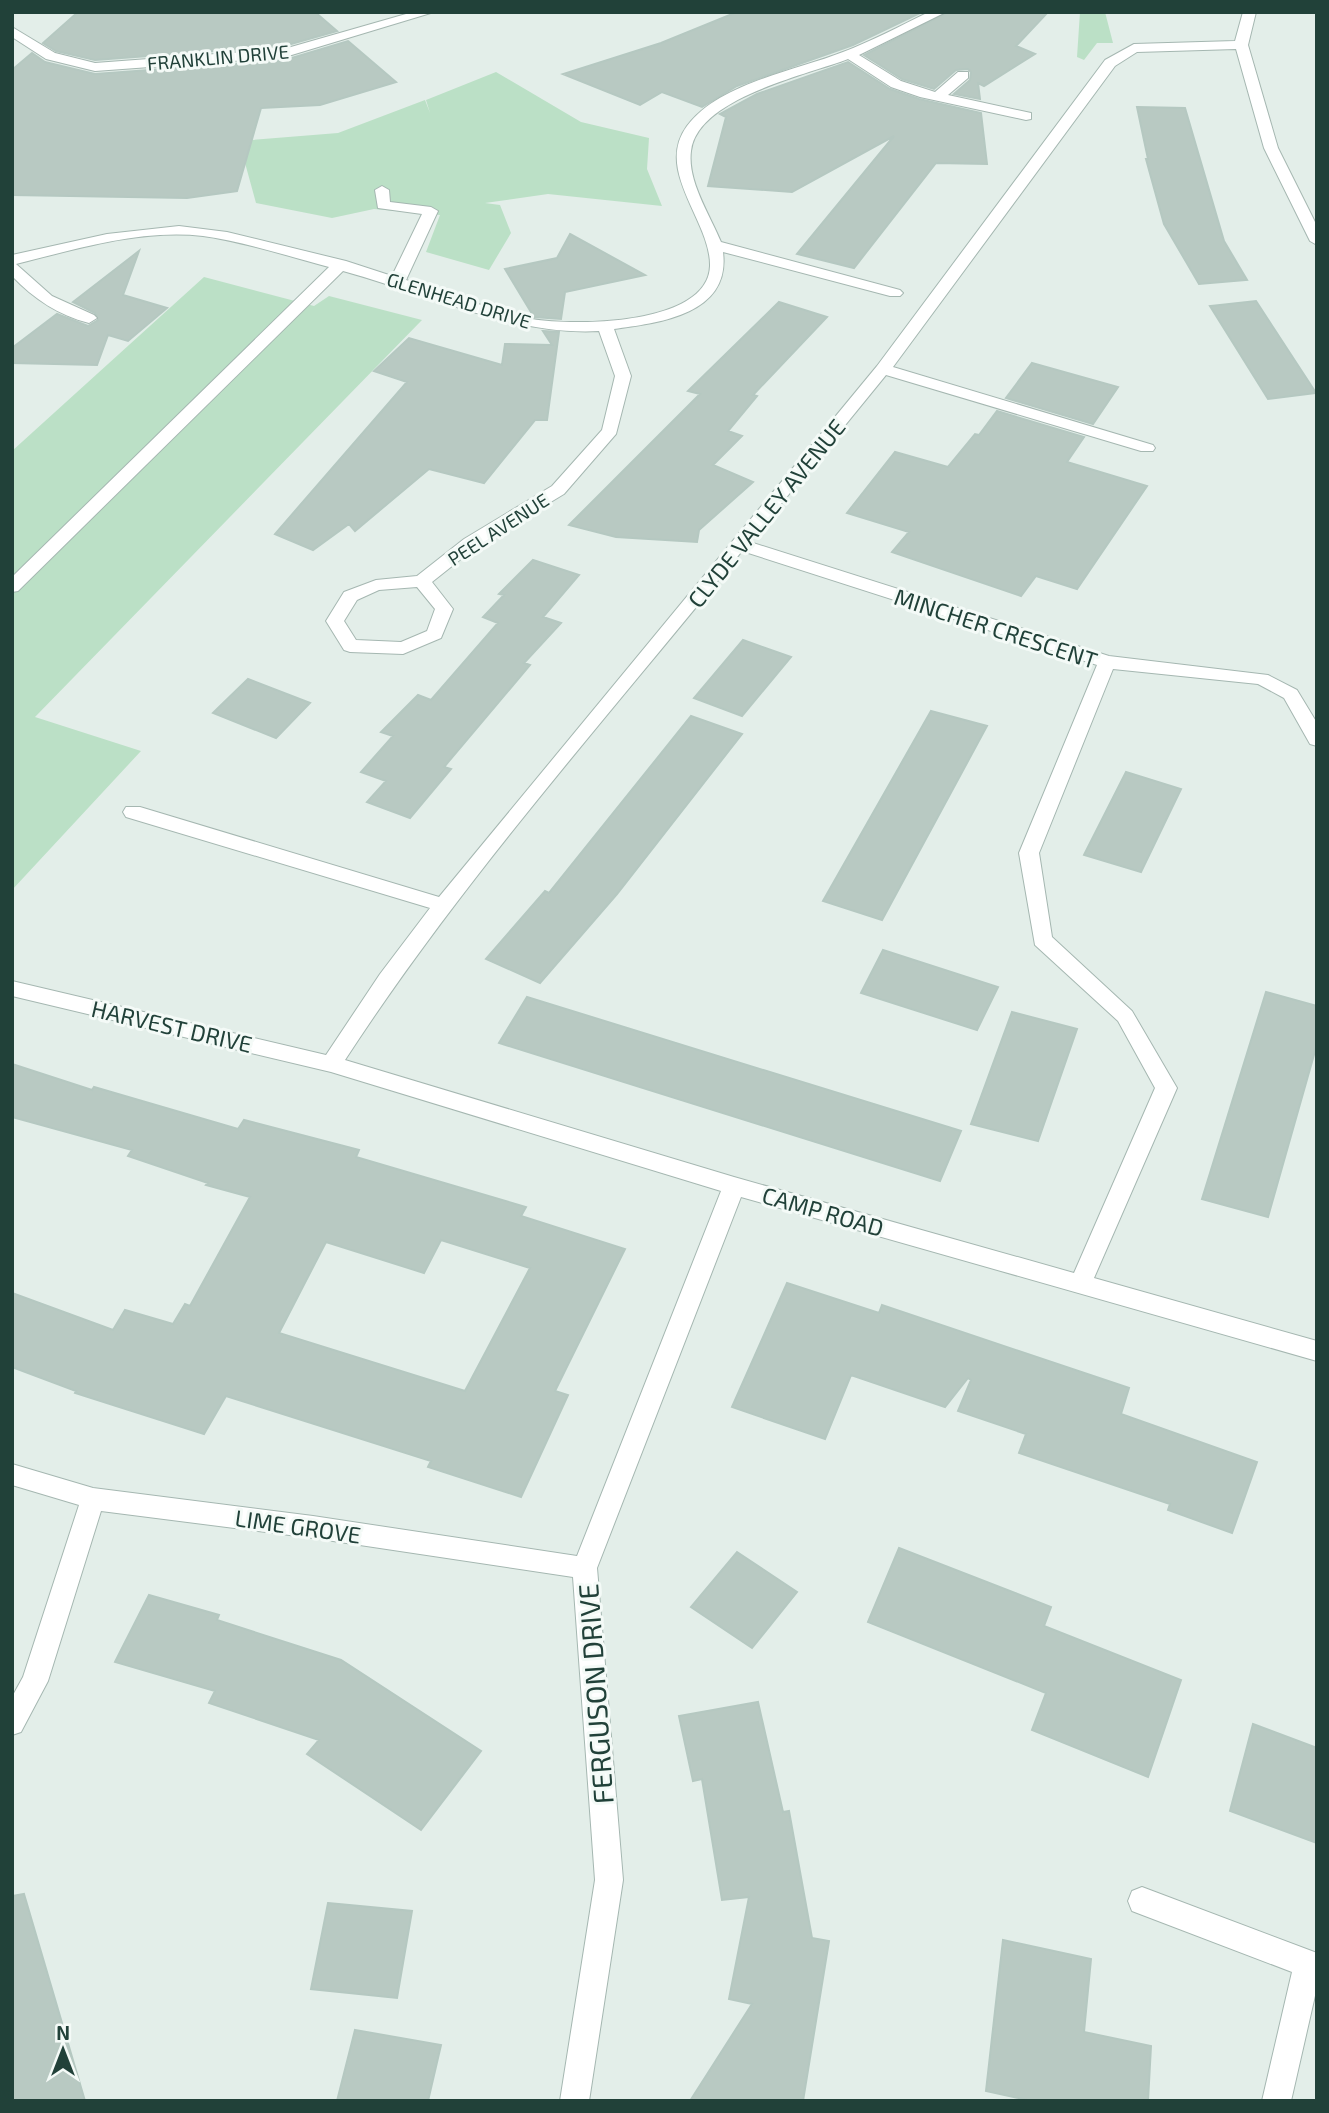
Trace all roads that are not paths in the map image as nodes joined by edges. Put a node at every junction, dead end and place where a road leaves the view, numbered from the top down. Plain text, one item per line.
1 (428, 12) edge
2 (940, 12) edge
3 (1250, 12) edge
4 (12, 31) edge
5 (1241, 45) junction
6 (849, 54) junction
7 (963, 75) dead end
8 (937, 97) junction
9 (1026, 116) dead end
10 (382, 190) dead end
11 (1317, 241) edge
12 (717, 246) junction
13 (12, 260) edge
14 (341, 264) junction
15 (12, 267) edge
16 (397, 282) junction
17 (895, 293) dead end
18 (89, 318) dead end
19 (605, 327) junction
20 (883, 369) junction
21 (1147, 448) dead end
22 (740, 545) junction
23 (422, 581) junction
24 (12, 587) edge
25 (1107, 662) junction
26 (1317, 740) edge
27 (133, 813) dead end
28 (443, 905) junction
29 (12, 988) edge
30 (331, 1064) junction
31 (734, 1186) junction
32 (1080, 1284) junction
33 (1317, 1351) edge
34 (12, 1474) edge
35 (93, 1499) junction
36 (585, 1568) junction
37 (12, 1723) edge
38 (1142, 1901) dead end
39 (1312, 1965) edge
40 (574, 2101) edge
41 (1276, 2101) edge

1 - 4 street, FRANKLIN DRIVE
2 - 6 street, GLENHEAD DRIVE
3 - 5 street
5 - 11 street
5 - 20 street, CLYDE VALLEY AVENUE
6 - 8 street
6 - 12 street, GLENHEAD DRIVE
7 - 8 street
8 - 9 street
10 - 16 street
12 - 17 street
12 - 19 street, GLENHEAD DRIVE
13 - 14 street, GLENHEAD DRIVE
14 - 16 street, GLENHEAD DRIVE
14 - 24 street
15 - 18 street
16 - 19 street, GLENHEAD DRIVE
19 - 23 street, PEEL AVENUE
20 - 21 street
20 - 22 street, CLYDE VALLEY AVENUE
22 - 25 street, MINCHER CRESCENT
22 - 28 street, CLYDE VALLEY AVENUE
23 - 23 street, PEEL AVENUE
25 - 26 street
25 - 32 street, MINCHER CRESCENT
27 - 28 street
28 - 30 street, CLYDE VALLEY AVENUE
29 - 30 street, HARVEST DRIVE
30 - 31 street, CAMP ROAD
31 - 32 street, CAMP ROAD
31 - 36 street, FERGUSON DRIVE
32 - 33 street, CAMP ROAD
34 - 35 street, LIME GROVE
35 - 36 street, LIME GROVE
35 - 37 street
36 - 40 street, FERGUSON DRIVE
38 - 39 street
39 - 41 street

